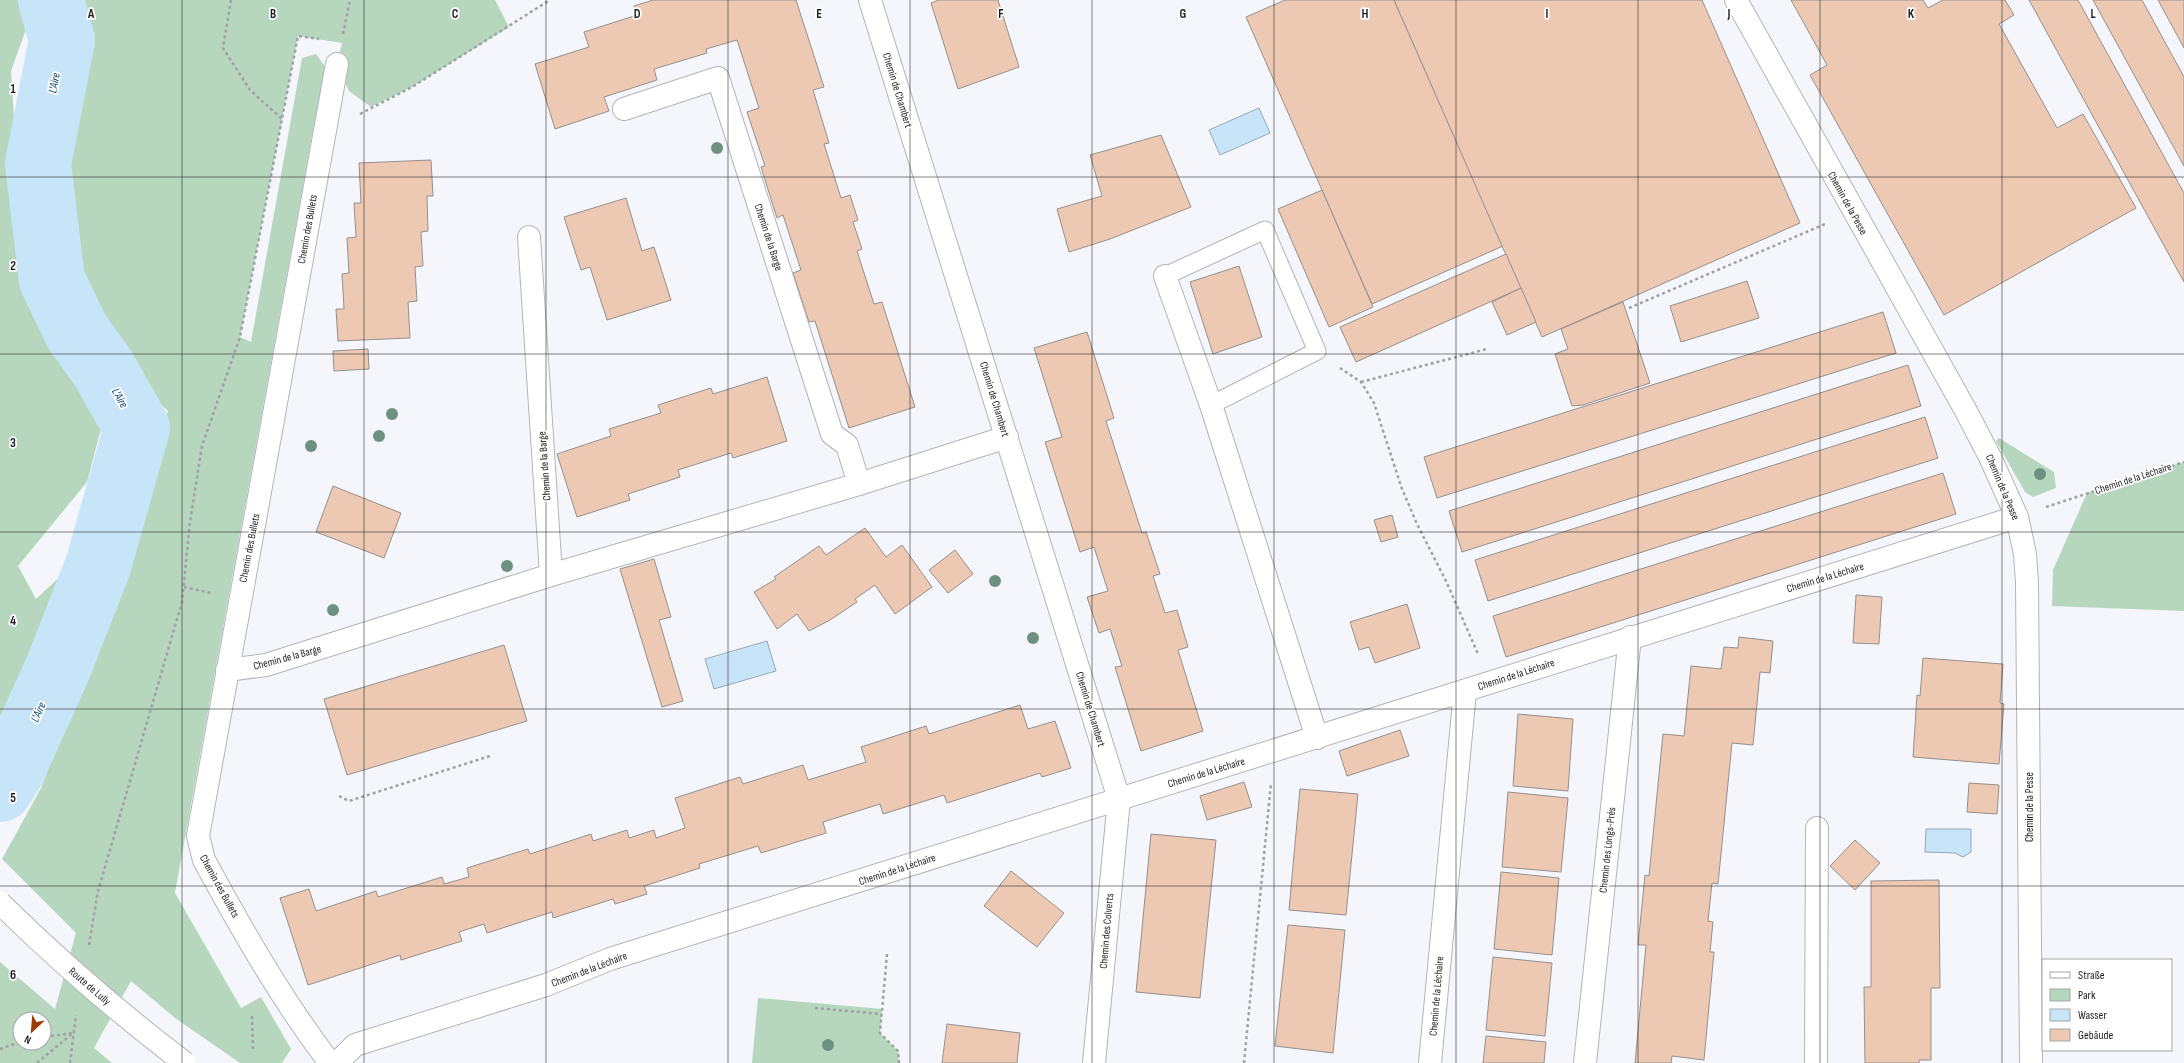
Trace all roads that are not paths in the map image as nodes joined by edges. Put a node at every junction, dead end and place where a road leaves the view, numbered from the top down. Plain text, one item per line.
1 (870, 0) edge
2 (1736, 0) edge
3 (336, 64) road end
4 (624, 109) dead end
5 (529, 237) dead end
6 (1165, 276) joint
7 (1211, 405) junction
8 (1007, 437) junction
9 (859, 484) junction
10 (2017, 517) junction
11 (551, 575) junction
12 (1630, 637) junction
13 (227, 670) junction
14 (1465, 691) junction
15 (1316, 738) junction
16 (1119, 799) junction
17 (1816, 828) dead end
18 (0, 903) edge
19 (185, 1063) edge
20 (330, 1063) edge
21 (337, 1063) edge
22 (1094, 1063) edge
23 (1430, 1063) edge
24 (1585, 1063) edge
25 (1816, 1063) edge
26 (2031, 1063) edge

1 - 8 street, Chemin de Chambert
2 - 10 street, Chemin de la Pesse
3 - 13 street, Chemin des Bullets
4 - 9 street, Chemin de la Barge
5 - 11 street, Chemin de la Barge
6 - 7 street
6 - 7 lane
7 - 15 street
8 - 9 street, Chemin de la Barge
8 - 16 street, Chemin de Chambert
9 - 11 street, Chemin de la Barge
10 - 12 street, Chemin de la Léchaire
10 - 26 street, Chemin de la Pesse
11 - 13 street, Chemin de la Barge
12 - 14 street, Chemin de la Léchaire
12 - 24 street, Chemin des Longs-Prés
13 - 20 street, Chemin des Bullets
14 - 15 street, Chemin de la Léchaire
14 - 23 street, Chemin de la Léchaire
15 - 16 street, Chemin de la Léchaire
16 - 21 street, Chemin de la Léchaire
16 - 22 street, Chemin des Colverts
17 - 25 street
18 - 19 street, Route de Lully, bridge

